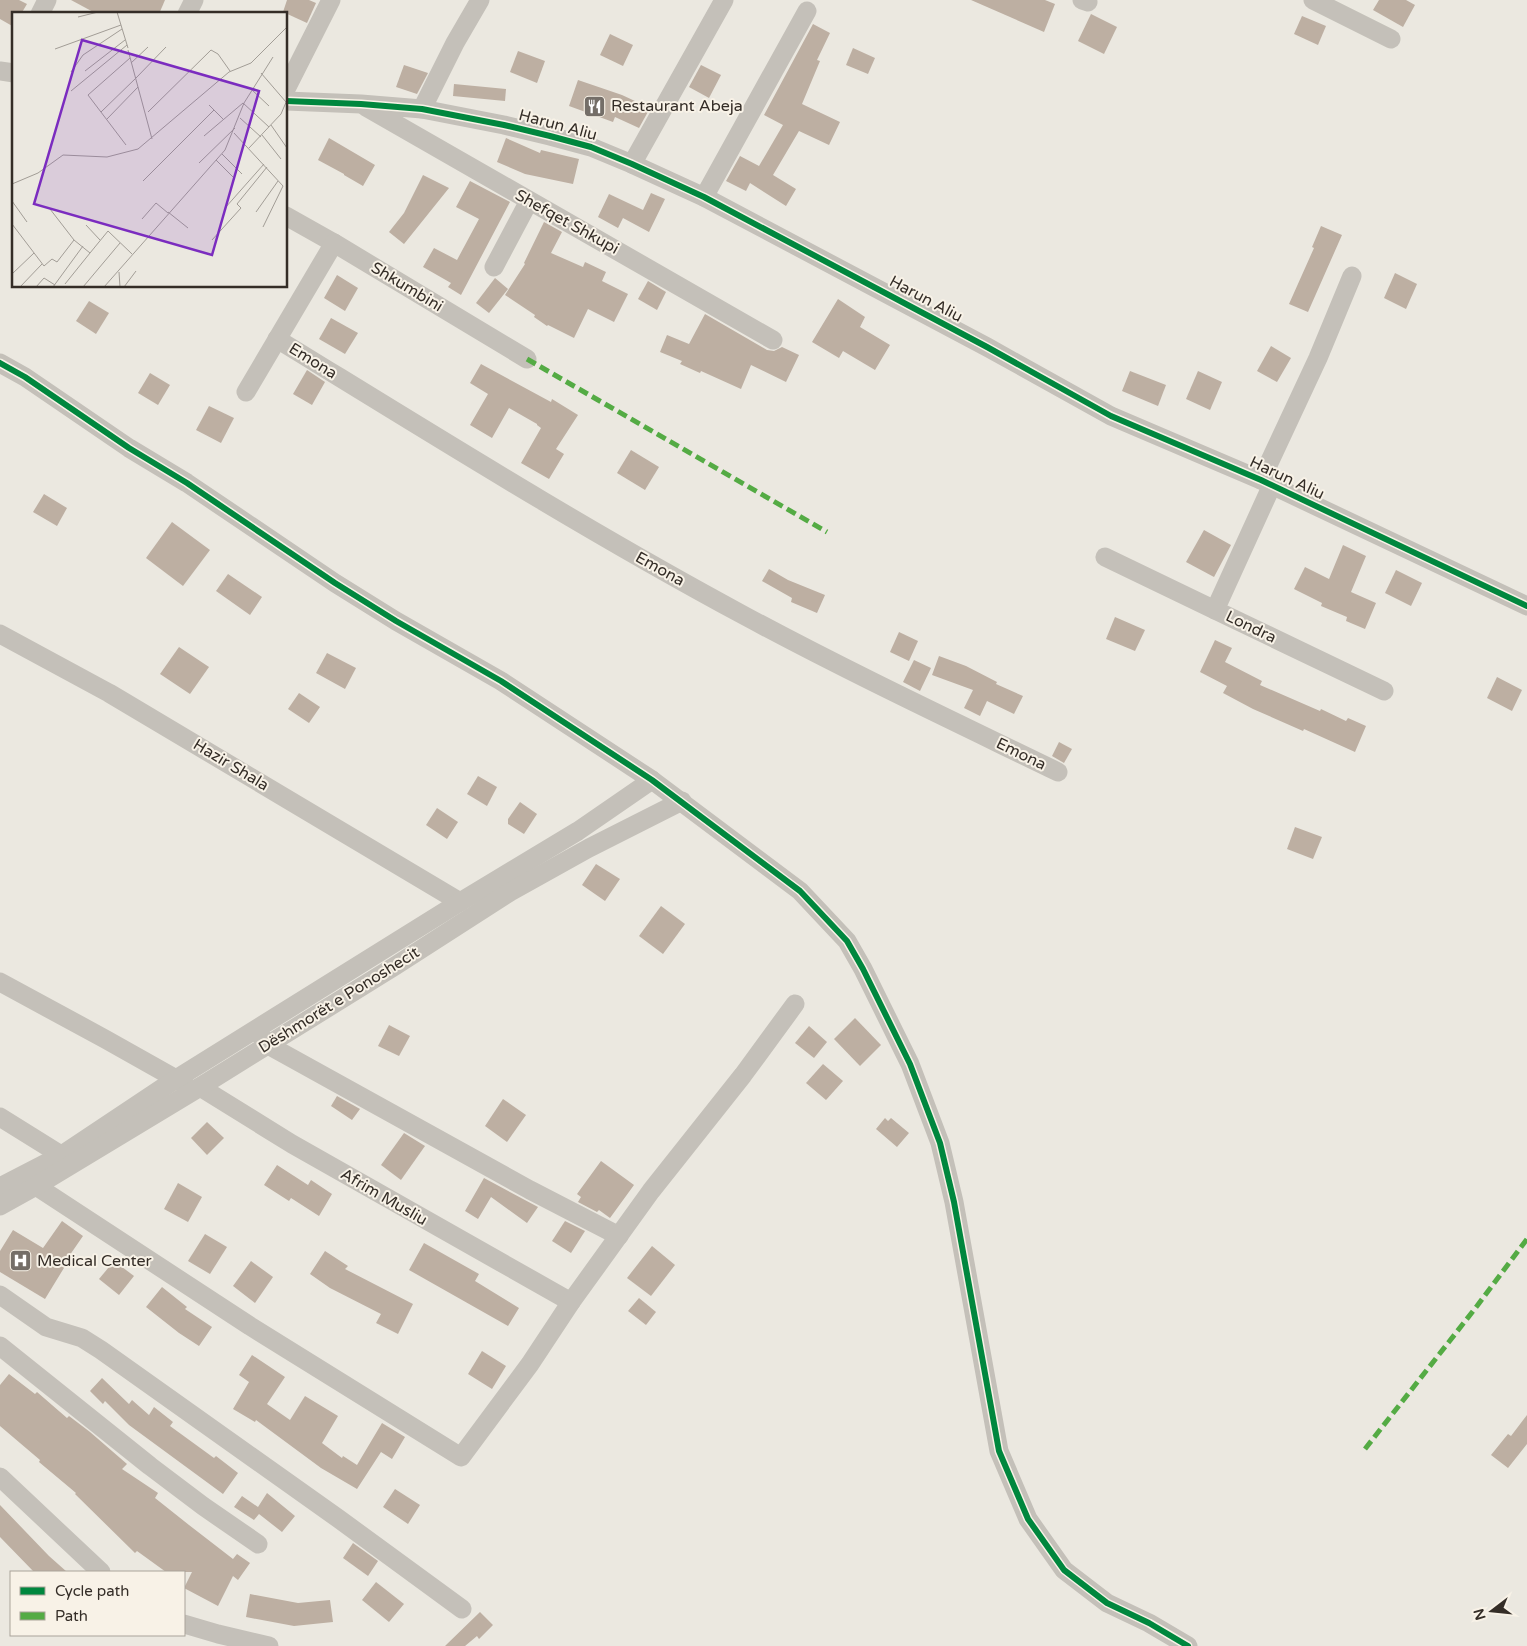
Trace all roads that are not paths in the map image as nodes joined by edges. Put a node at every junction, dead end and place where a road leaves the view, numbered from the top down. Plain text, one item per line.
1 (47, 0) edge
2 (194, 0) edge
3 (331, 0) edge
4 (480, 0) edge
5 (724, 0) edge
6 (1313, 0) edge
7 (807, 11) dead end
8 (41, 12) edge
9 (188, 12) edge
10 (1391, 39) dead end
11 (288, 85) edge
12 (288, 101) edge
13 (361, 104) junction
14 (422, 109) junction
15 (632, 164) junction
16 (704, 197) junction
17 (529, 201) junction
18 (288, 217) edge
19 (334, 243) junction
20 (494, 267) dead end
21 (1352, 276) dead end
22 (277, 339) junction
23 (772, 340) dead end
24 (527, 359) dead end
25 (0, 363) edge
26 (246, 392) dead end
27 (1267, 483) junction
28 (1105, 557) dead end
29 (1527, 606) edge
30 (1215, 610) junction
31 (0, 634) edge
32 (1384, 691) dead end
33 (1058, 772) dead end
34 (652, 780) junction
35 (682, 801) junction
36 (531, 870) junction
37 (460, 902) junction
38 (0, 982) edge
39 (795, 1004) dead end
40 (256, 1030) junction
41 (268, 1045) junction
42 (176, 1079) junction
43 (197, 1089) junction
44 (0, 1117) edge
45 (129, 1120) junction
46 (68, 1159) junction
47 (36, 1186) junction
48 (0, 1187) edge
49 (0, 1206) edge
50 (619, 1236) junction
51 (0, 1295) edge
52 (571, 1302) junction
53 (0, 1346) edge
54 (0, 1477) edge
55 (258, 1544) dead end
56 (100, 1571) edge
57 (462, 1609) dead end
58 (185, 1624) edge
59 (269, 1646) edge
60 (1188, 1646) edge

1 - 8 street
2 - 9 street
3 - 11 street
4 - 14 street
5 - 15 street
6 - 10 street
7 - 16 street
12 - 13 street, Harun Aliu
13 - 14 street, Harun Aliu
13 - 17 street, Shefqet Shkupi
14 - 15 street, Harun Aliu
15 - 16 street, Harun Aliu
16 - 27 street, Harun Aliu
17 - 20 street
17 - 23 street, Shefqet Shkupi
18 - 19 street, Shkumbini
19 - 22 street, Emona
19 - 24 street, Shkumbini
21 - 27 street, Harun Aliu
22 - 26 street, Emona
22 - 33 street, Emona
25 - 34 street
27 - 29 street, Harun Aliu
27 - 30 street, Londra
28 - 30 street
30 - 32 street, Londra
31 - 37 street, Hazir Shala
34 - 35 street
34 - 36 street, Dëshmorët e Ponoshecit
35 - 36 street, Dëshmorët e Ponoshecit
35 - 60 street
36 - 37 street, Dëshmorët e Ponoshecit
36 - 41 street, Dëshmorët e Ponoshecit
37 - 40 street, Dëshmorët e Ponoshecit
38 - 42 street, Afrim Musliu
39 - 50 street
40 - 41 street
40 - 42 street, Dëshmorët e Ponoshecit
41 - 43 street, Dëshmorët e Ponoshecit
41 - 50 street
42 - 43 street, Afrim Musliu
42 - 45 street, Dëshmorët e Ponoshecit
43 - 45 street, Dëshmorët e Ponoshecit
43 - 52 street, Afrim Musliu
44 - 46 street
45 - 46 street, Dëshmorët e Ponoshecit
46 - 47 street, Dëshmorët e Ponoshecit
46 - 48 street, Dëshmorët e Ponoshecit
47 - 49 street, Dëshmorët e Ponoshecit
47 - 52 street
50 - 52 street
51 - 57 street
53 - 55 street
54 - 56 street
58 - 59 street

